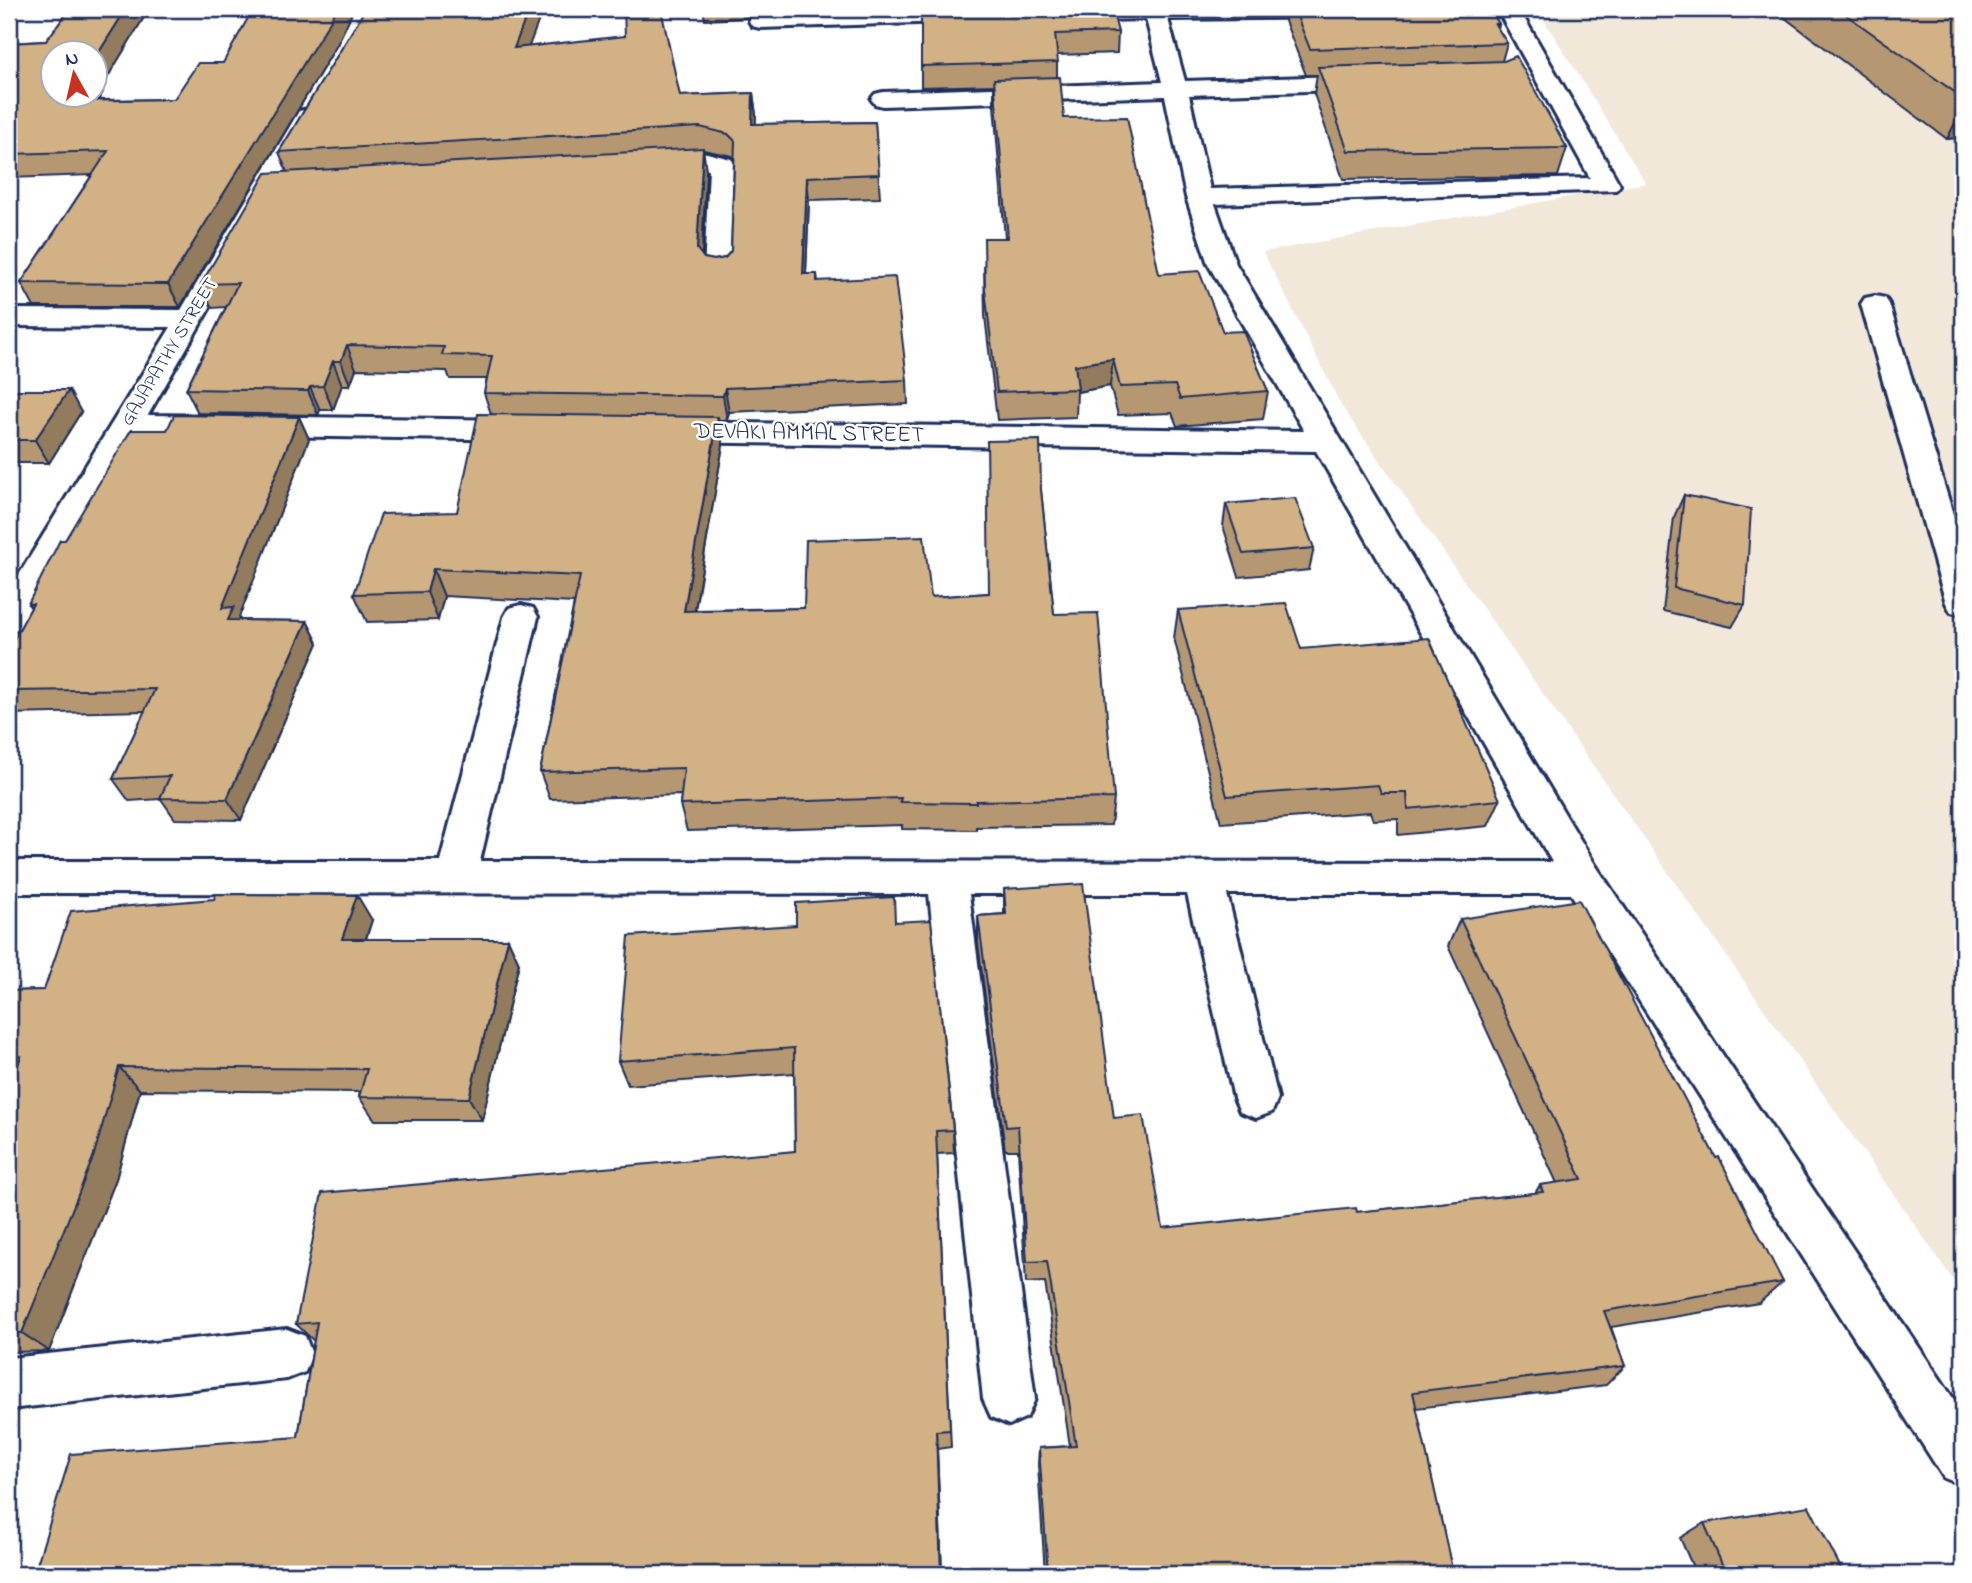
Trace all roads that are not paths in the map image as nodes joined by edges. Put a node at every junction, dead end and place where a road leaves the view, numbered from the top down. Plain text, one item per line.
1 (1420, 9) edge
2 (1508, 9) edge
3 (1155, 10) edge
4 (1032, 14) edge
5 (992, 15) edge
6 (760, 20) dead end
7 (1390, 81) edge
8 (1175, 87) junction
9 (323, 92) edge
10 (883, 99) dead end
11 (621, 165) edge
12 (1199, 197) junction
13 (718, 273) edge
14 (1875, 304) dead end
15 (9, 317) edge
16 (190, 320) junction
17 (127, 424) junction
18 (558, 430) edge
19 (642, 432) edge
20 (1323, 441) junction
21 (1963, 603) edge
22 (521, 617) dead end
23 (9, 620) edge
24 (9, 877) edge
25 (456, 878) junction
26 (947, 878) junction
27 (1203, 878) junction
28 (1582, 878) junction
29 (1256, 1098) dead end
30 (287, 1354) dead end
31 (9, 1384) edge
32 (1009, 1399) dead end
33 (1963, 1459) edge

1 - 3 street
2 - 12 street
3 - 4 street
3 - 8 street
5 - 6 street
7 - 8 street
8 - 10 street
8 - 12 street
9 - 16 street, GAJAPATHY STREET
11 - 13 street
12 - 20 street
14 - 21 street
15 - 16 street
16 - 17 street, GAJAPATHY STREET
17 - 18 street
17 - 23 street, GAJAPATHY STREET
19 - 20 street, DEVAKI AMMAL STREET
20 - 28 street
22 - 25 street
24 - 25 street
25 - 26 street
26 - 27 street
26 - 32 street
27 - 28 street
27 - 29 street
28 - 33 street
30 - 31 street

